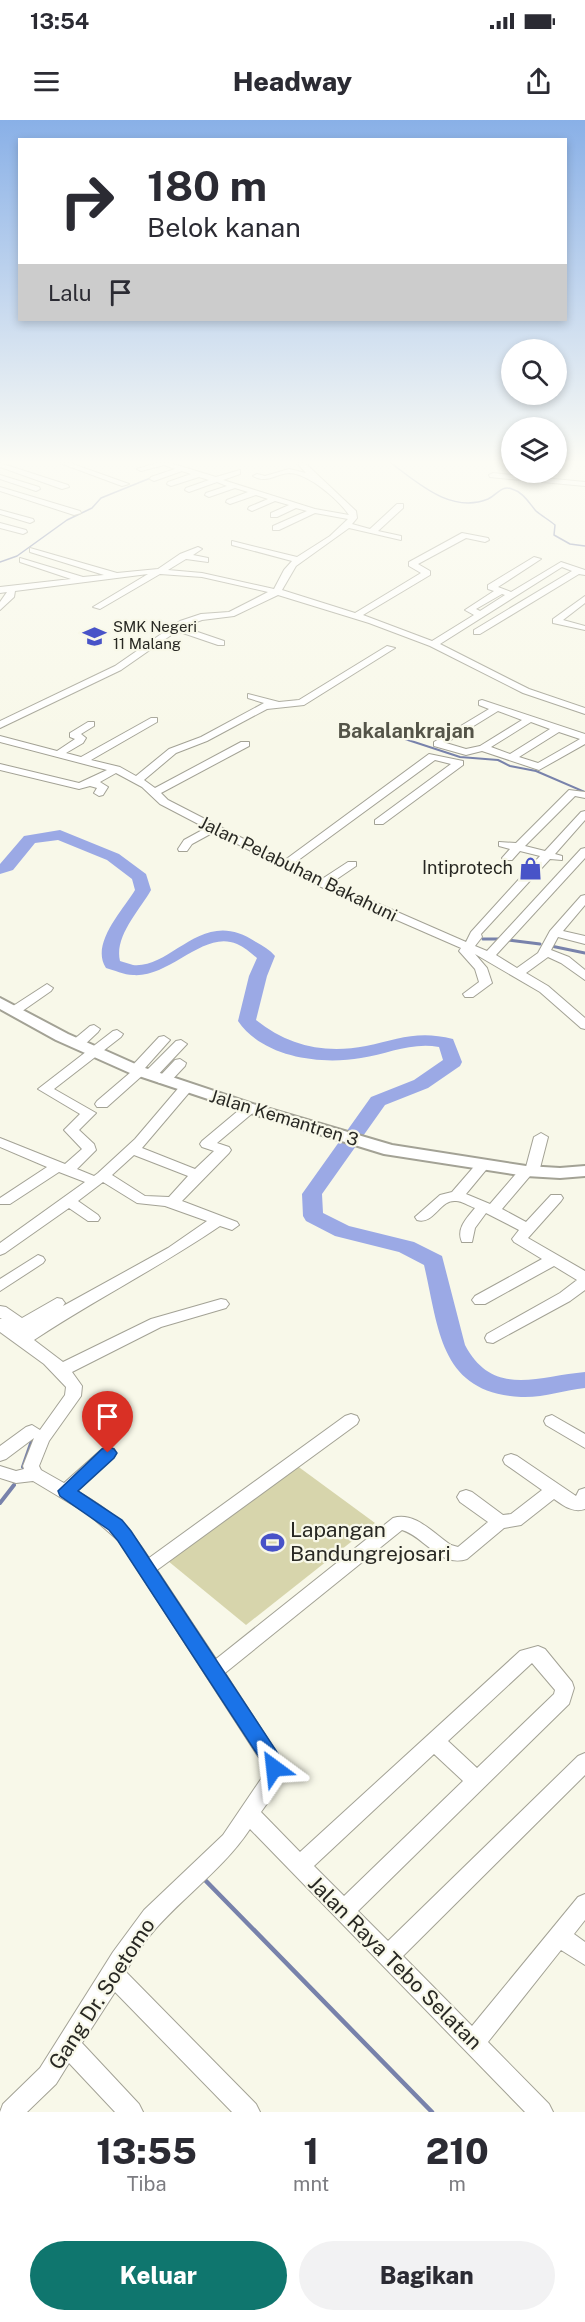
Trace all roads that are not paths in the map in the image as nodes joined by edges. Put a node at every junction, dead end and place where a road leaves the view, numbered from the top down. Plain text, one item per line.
1 (52, 556) edge
2 (183, 556) joint
3 (284, 556) edge
4 (304, 556) edge
5 (427, 556) edge
6 (537, 559) dead end
7 (22, 560) dead end
8 (205, 560) dead end
9 (299, 560) junction
10 (159, 571) junction
11 (581, 572) edge
12 (118, 576) junction
13 (83, 580) junction
14 (11, 589) junction
15 (0, 590) edge
16 (276, 591) junction
17 (501, 591) junction
18 (511, 595) junction
19 (584, 596) edge
20 (0, 607) edge
21 (97, 607) dead end
22 (568, 612) junction
23 (481, 614) junction
24 (585, 615) edge
25 (356, 616) junction
26 (176, 628) junction
27 (583, 628) dead end
28 (477, 632) dead end
29 (220, 644) dead end
30 (433, 644) junction
31 (390, 648) dead end
32 (251, 696) dead end
33 (482, 703) dead end
34 (281, 705) junction
35 (497, 708) junction
36 (585, 711) edge
37 (530, 719) junction
38 (154, 720) dead end
39 (91, 724) dead end
40 (585, 725) edge
41 (0, 726) edge
42 (558, 728) junction
43 (572, 733) junction
44 (0, 739) edge
45 (585, 739) edge
46 (245, 744) dead end
47 (483, 748) junction
48 (58, 754) junction
49 (510, 758) junction
50 (84, 760) junction
51 (0, 767) edge
52 (116, 770) junction
53 (136, 780) junction
54 (91, 783) junction
55 (99, 793) dead end
56 (154, 793) junction
57 (585, 795) edge
58 (377, 797) junction
59 (403, 804) junction
60 (585, 814) edge
61 (379, 822) dead end
62 (216, 827) junction
63 (503, 844) dead end
64 (518, 847) junction
65 (183, 849) dead end
66 (585, 851) edge
67 (507, 858) dead end
68 (566, 860) edge
69 (352, 864) dead end
70 (285, 865) junction
71 (323, 884) junction
72 (585, 898) edge
73 (555, 933) junction
74 (585, 940) edge
75 (467, 947) junction
76 (546, 952) junction
77 (489, 956) junction
78 (518, 973) junction
79 (584, 975) edge
80 (48, 988) dead end
81 (469, 994) dead end
82 (7, 1007) edge
83 (585, 1025) edge
84 (94, 1029) dead end
85 (117, 1034) dead end
86 (164, 1040) dead end
87 (76, 1044) junction
88 (181, 1044) dead end
89 (93, 1052) junction
90 (180, 1063) dead end
91 (147, 1074) junction
92 (186, 1088) junction
93 (102, 1104) dead end
94 (250, 1108) junction
95 (541, 1137) dead end
96 (0, 1142) edge
97 (133, 1149) junction
98 (483, 1165) junction
99 (61, 1169) junction
100 (585, 1171) edge
101 (529, 1172) junction
102 (197, 1175) junction
103 (100, 1179) junction
104 (457, 1196) junction
105 (556, 1198) dead end
106 (5, 1201) dead end
107 (69, 1201) junction
108 (173, 1202) junction
109 (488, 1209) junction
110 (422, 1217) dead end
111 (93, 1218) dead end
112 (527, 1228) junction
113 (467, 1239) dead end
114 (0, 1250) edge
115 (38, 1260) dead end
116 (553, 1260) junction
117 (585, 1280) edge
118 (0, 1286) edge
119 (480, 1300) dead end
120 (57, 1303) dead end
121 (222, 1304) dead end
122 (1, 1311) edge
123 (17, 1330) edge
124 (492, 1338) dead end
125 (61, 1370) junction
126 (351, 1420) dead end
127 (552, 1421) dead end
128 (32, 1431) dead end
129 (585, 1442) edge
130 (108, 1453) dead end
131 (0, 1455) edge
132 (511, 1460) dead end
133 (0, 1472) edge
134 (35, 1474) junction
135 (554, 1490) junction
136 (66, 1491) junction
137 (585, 1495) edge
138 (466, 1497) dead end
139 (500, 1522) junction
140 (146, 1569) junction
141 (213, 1672) junction
142 (434, 1741) junction
143 (585, 1762) edge
144 (477, 1781) junction
145 (249, 1814) junction
146 (298, 1866) junction
147 (585, 1904) edge
148 (344, 1910) junction
149 (558, 1936) junction
150 (389, 1955) junction
151 (585, 1955) edge
152 (113, 1975) junction
153 (473, 2042) junction
154 (69, 2046) junction
155 (11, 2112) edge
156 (131, 2112) edge
157 (248, 2112) edge
158 (541, 2112) edge

1 - 12 street
2 - 8 street
2 - 10 street
3 - 9 street
4 - 9 street
5 - 25 street
6 - 17 street
7 - 13 street
9 - 16 street
10 - 12 street
10 - 16 street
10 - 21 street
11 - 18 street
11 - 28 street
12 - 13 street
13 - 14 street
14 - 15 street
14 - 20 street
16 - 25 street
16 - 26 street
17 - 18 street
17 - 23 street
18 - 23 street
19 - 22 street
22 - 24 street
22 - 27 street
23 - 30 street
25 - 30 street
26 - 29 street
26 - 41 street
30 - 36 street
31 - 34 street
32 - 34 street
33 - 35 street
34 - 53 street
35 - 37 street
35 - 47 street
37 - 42 street
37 - 47 street
38 - 50 street
39 - 48 street
40 - 43 street
42 - 43 street
42 - 49 street
43 - 45 street
44 - 48 street, Jalan Pelabuhan Bakahuni
45 - 49 street
46 - 56 street
47 - 49 street
48 - 50 street, Jalan Pelabuhan Bakahuni
50 - 52 street, Jalan Pelabuhan Bakahuni
51 - 54 street
52 - 53 street, Jalan Pelabuhan Bakahuni
52 - 54 street
53 - 56 street, Jalan Pelabuhan Bakahuni
54 - 55 street
56 - 62 street, Jalan Pelabuhan Bakahuni
57 - 64 street
58 - 59 street
58 - 59 street
58 - 70 street
59 - 61 street
60 - 68 street
62 - 65 street
62 - 70 street, Jalan Pelabuhan Bakahuni
63 - 64 street
64 - 67 street
64 - 68 street
66 - 68 street
68 - 75 street
68 - 77 street
69 - 71 street
70 - 71 street, Jalan Pelabuhan Bakahuni
71 - 75 street, Jalan Pelabuhan Bakahuni
72 - 73 street
73 - 74 street
73 - 76 street
75 - 77 street, Jalan Pelabuhan Bakahuni
75 - 81 street
76 - 78 street
76 - 79 street
77 - 78 street, Jalan Pelabuhan Bakahuni
78 - 83 street, Jalan Pelabuhan Bakahuni
80 - 82 street
82 - 87 street, Jalan Kemantren 3
84 - 87 street
85 - 89 street
86 - 91 street
87 - 89 street, Jalan Kemantren 3
88 - 91 street
89 - 91 street, Jalan Kemantren 3
89 - 99 street
90 - 91 street
91 - 92 street, Jalan Kemantren 3
91 - 93 street
92 - 94 street, Jalan Kemantren 3
92 - 97 street
94 - 98 street, Jalan Kemantren 3
94 - 102 street
95 - 101 street
96 - 99 street
97 - 102 street
97 - 103 street
98 - 101 street, Jalan Kemantren 3
98 - 104 street
99 - 103 street
99 - 106 street
100 - 101 street, Jalan Kemantren 3
101 - 109 street
102 - 108 street
103 - 107 street
103 - 108 street
104 - 109 street
104 - 110 street
105 - 112 street
107 - 111 street
107 - 114 street
108 - 123 street
109 - 112 street
109 - 113 street
112 - 116 street
115 - 118 street
116 - 117 street
116 - 119 street
117 - 124 street
120 - 123 street
121 - 125 street
122 - 123 street
123 - 125 street
125 - 134 street
126 - 140 street
127 - 129 street
128 - 131 street
130 - 136 street
132 - 135 street
133 - 134 street
134 - 136 street, Gang Dr. Soetomo
135 - 137 street
135 - 139 street
136 - 140 street, Gang Dr. Soetomo
138 - 139 street
139 - 141 street
140 - 141 street, Gang Dr. Soetomo
141 - 145 street, Gang Dr. Soetomo
142 - 144 street
142 - 144 street
142 - 146 street
143 - 150 street
144 - 148 street
145 - 146 street, Jalan Raya Tebo Selatan
145 - 152 street, Gang Dr. Soetomo
146 - 148 street, Jalan Raya Tebo Selatan
147 - 149 street
148 - 150 street, Jalan Raya Tebo Selatan
149 - 151 street
149 - 153 street
150 - 153 street, Jalan Raya Tebo Selatan
152 - 154 street, Gang Dr. Soetomo
152 - 157 street
153 - 158 street, Jalan Raya Tebo Selatan
154 - 155 street, Gang Dr. Soetomo
154 - 156 street

